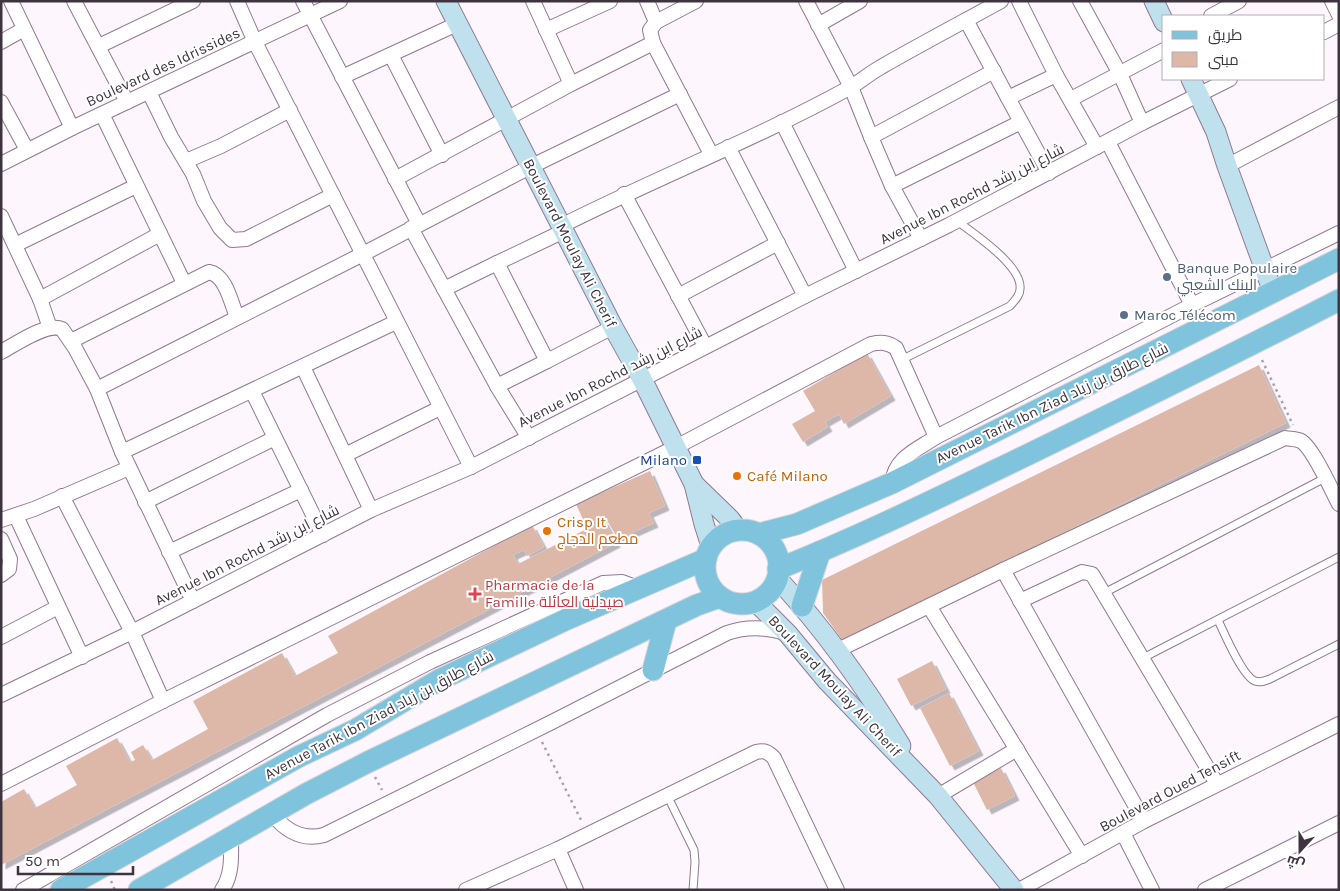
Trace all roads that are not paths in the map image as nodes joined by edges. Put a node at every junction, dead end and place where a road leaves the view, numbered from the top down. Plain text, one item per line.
1 (11, 1) edge
2 (74, 1) edge
3 (193, 1) edge
4 (237, 1) edge
5 (303, 1) edge
6 (340, 1) edge
7 (446, 1) edge
8 (532, 1) edge
9 (610, 1) edge
10 (647, 1) edge
11 (696, 1) edge
12 (806, 1) edge
13 (860, 1) edge
14 (1001, 1) edge
15 (1018, 1) edge
16 (1080, 1) edge
17 (1154, 1) edge
18 (1239, 1) edge
19 (1332, 1) edge
20 (986, 5) edge
21 (1212, 15) edge
22 (1339, 15) edge
23 (310, 16) junction
24 (1162, 18) edge
25 (966, 20) junction
26 (656, 22) junction
27 (457, 24) junction
28 (1339, 24) edge
29 (818, 25) junction
30 (24, 29) junction
31 (546, 30) junction
32 (1325, 31) edge
33 (1, 42) edge
34 (256, 42) junction
35 (653, 43) junction
36 (99, 46) junction
37 (1162, 51) edge
38 (391, 55) junction
39 (994, 71) junction
40 (1120, 74) junction
41 (1056, 75) junction
42 (342, 77) junction
43 (1226, 80) edge
44 (571, 84) junction
45 (852, 87) junction
46 (1195, 87) edge
47 (149, 92) junction
48 (680, 94) junction
49 (1008, 98) junction
50 (1071, 99) junction
51 (127, 102) junction
52 (2, 104) edge
53 (1339, 107) edge
54 (290, 110) junction
55 (102, 114) junction
56 (507, 118) junction
57 (782, 122) junction
58 (1021, 122) junction
59 (1142, 123) junction
60 (72, 128) junction
61 (871, 137) junction
62 (1102, 145) junction
63 (728, 147) junction
64 (27, 150) junction
65 (711, 154) junction
66 (442, 156) junction
67 (186, 161) junction
68 (1, 164) edge
69 (1227, 166) junction
70 (530, 167) junction
71 (1049, 173) junction
72 (395, 180) junction
73 (136, 186) junction
74 (892, 186) junction
75 (624, 194) junction
76 (333, 195) junction
77 (1, 216) edge
78 (957, 221) junction
79 (415, 226) junction
80 (562, 229) junction
81 (1339, 233) edge
82 (160, 234) junction
83 (921, 239) junction
84 (778, 243) junction
85 (15, 245) junction
86 (363, 254) junction
87 (1339, 259) edge
88 (497, 263) junction
89 (1264, 269) junction
90 (856, 271) junction
91 (184, 283) junction
92 (444, 289) junction
93 (1274, 292) junction
94 (678, 296) junction
95 (804, 296) junction
96 (40, 299) junction
97 (1339, 300) edge
98 (1192, 305) junction
99 (237, 317) junction
100 (396, 322) junction
101 (613, 326) junction
102 (50, 328) junction
103 (71, 341) junction
104 (705, 346) junction
105 (1, 352) edge
106 (901, 360) junction
107 (546, 361) junction
108 (303, 367) junction
109 (642, 379) junction
110 (497, 386) junction
111 (97, 389) junction
112 (252, 391) junction
113 (440, 408) junction
114 (936, 437) junction
115 (275, 438) junction
116 (529, 438) junction
117 (676, 448) junction
118 (122, 452) junction
119 (345, 455) junction
120 (471, 467) junction
121 (129, 468) junction
122 (1325, 478) junction
123 (892, 483) junction
124 (694, 484) junction
125 (301, 490) junction
126 (62, 496) junction
127 (145, 502) junction
128 (1339, 504) edge
129 (371, 510) junction
130 (16, 516) junction
131 (1, 520) edge
132 (797, 524) junction
133 (734, 525) junction
134 (759, 534) junction
135 (323, 535) junction
136 (1, 539) edge
137 (169, 552) junction
138 (820, 552) junction
139 (708, 553) junction
140 (1339, 557) edge
141 (1003, 570) junction
142 (777, 573) junction
143 (1, 575) edge
144 (1104, 593) junction
145 (720, 597) junction
146 (194, 601) junction
147 (755, 601) junction
148 (1020, 601) junction
149 (802, 606) junction
150 (929, 606) junction
151 (58, 607) junction
152 (666, 620) junction
153 (1218, 620) junction
154 (132, 632) junction
155 (788, 634) junction
156 (1, 637) edge
157 (1339, 644) edge
158 (836, 651) junction
159 (82, 656) junction
160 (1142, 658) junction
161 (653, 670) junction
162 (435, 671) junction
163 (1, 695) edge
164 (163, 701) junction
165 (1339, 724) edge
166 (1017, 749) junction
167 (916, 771) junction
168 (1, 784) edge
169 (1217, 784) junction
170 (666, 795) junction
171 (938, 796) junction
172 (272, 814) junction
173 (1144, 821) junction
174 (1339, 823) edge
175 (1123, 833) junction
176 (231, 836) junction
177 (558, 849) junction
178 (1082, 856) junction
179 (23, 890) edge
180 (61, 890) edge
181 (139, 890) edge
182 (222, 890) edge
183 (466, 890) edge
184 (576, 890) edge
185 (693, 890) edge
186 (837, 890) edge
187 (1014, 890) edge
188 (1019, 890) edge
189 (1152, 890) edge
190 (1205, 890) edge

1 - 30 street
2 - 36 street
3 - 36 street
4 - 34 street
5 - 23 street
6 - 23 street, Boulevard des Idrissides
7 - 27 street, Boulevard Moulay Ali Cherif
8 - 31 street
9 - 31 street
10 - 26 street
11 - 26 street
12 - 29 street
13 - 29 street
14 - 20 street
15 - 41 street
16 - 40 street
17 - 24 street
18 - 21 street
19 - 22 street
20 - 25 street
23 - 34 street, Boulevard des Idrissides
23 - 42 street
25 - 39 street
25 - 45 street
26 - 35 street
27 - 38 street
27 - 56 street, Boulevard Moulay Ali Cherif
28 - 32 street
29 - 45 street
30 - 33 street
30 - 60 street
31 - 44 street
34 - 47 street, Boulevard des Idrissides
34 - 54 street
35 - 44 street
35 - 48 street
36 - 51 street
37 - 40 street
38 - 42 street
38 - 66 street
39 - 49 street
39 - 61 street
40 - 50 street
40 - 59 street
41 - 49 street
41 - 50 street
42 - 72 street
43 - 46 street, Avenue Ibn Rochd شارع ابن رشد
44 - 56 street
45 - 57 street
45 - 61 street
46 - 59 street, Avenue Ibn Rochd شارع ابن رشد
46 - 69 street
47 - 51 street, Boulevard des Idrissides
47 - 67 street
48 - 65 street
48 - 70 street
49 - 58 street
50 - 62 street
51 - 55 street, Boulevard des Idrissides
52 - 64 street
53 - 69 street
54 - 67 street
54 - 76 street
55 - 60 street, Boulevard des Idrissides
55 - 73 street
56 - 66 street
56 - 70 street, Boulevard Moulay Ali Cherif
57 - 63 street
57 - 90 street
58 - 71 street
58 - 74 street
59 - 62 street, Avenue Ibn Rochd شارع ابن رشد
60 - 64 street, Boulevard des Idrissides
61 - 74 street
62 - 71 street, Avenue Ibn Rochd شارع ابن رشد
62 - 98 street
63 - 65 street
63 - 84 street
64 - 68 street, Boulevard des Idrissides
65 - 75 street
66 - 72 street
67 - 76 street
69 - 89 street
70 - 79 street
70 - 80 street, Boulevard Moulay Ali Cherif
71 - 78 street, Avenue Ibn Rochd شارع ابن رشد
72 - 79 street
73 - 82 street
73 - 85 street
74 - 83 street
75 - 80 street
75 - 94 street
76 - 86 street
77 - 85 street
78 - 83 street, Avenue Ibn Rochd شارع ابن رشد
78 - 106 lane
79 - 86 street
79 - 92 street
80 - 88 street
80 - 101 street, Boulevard Moulay Ali Cherif
81 - 89 street
82 - 91 street
82 - 96 street
83 - 90 street, Avenue Ibn Rochd شارع ابن رشد
84 - 94 street
84 - 95 street
85 - 96 street
86 - 99 street
86 - 100 street
87 - 93 main road, Avenue Tarik Ibn Ziad شارع طارق بن زياد
88 - 92 street
88 - 107 street
89 - 93 street
89 - 98 street
90 - 95 street, Avenue Ibn Rochd شارع ابن رشد
91 - 99 street
91 - 103 street
92 - 110 street
93 - 123 main road, Avenue Tarik Ibn Ziad شارع طارق بن زياد
94 - 104 street
95 - 104 street, Avenue Ibn Rochd شارع ابن رشد
96 - 102 street
97 - 138 main road
98 - 114 street
99 - 111 street
100 - 108 street
100 - 113 street
101 - 107 street
101 - 109 street, Boulevard Moulay Ali Cherif
102 - 103 street
102 - 105 street
103 - 111 street
104 - 109 street, Avenue Ibn Rochd شارع ابن رشد
106 - 114 street
106 - 117 street
107 - 110 street
108 - 112 street
108 - 119 street
109 - 116 street, Avenue Ibn Rochd شارع ابن رشد
109 - 117 street, Boulevard Moulay Ali Cherif
110 - 116 street
111 - 118 street
112 - 115 street
112 - 118 street
113 - 119 street
113 - 120 street
114 - 123 street
115 - 125 street
115 - 127 street
116 - 120 street, Avenue Ibn Rochd شارع ابن رشد
117 - 124 street, Boulevard Moulay Ali Cherif
117 - 164 street
118 - 121 street
119 - 129 street
120 - 129 street, Avenue Ibn Rochd شارع ابن رشد
121 - 126 street
121 - 127 street
122 - 128 street
122 - 141 street
122 - 144 lane
123 - 132 main road, Avenue Tarik Ibn Ziad شارع طارق بن زياد
124 - 133 street, Boulevard Moulay Ali Cherif
124 - 139 street, Boulevard Moulay Ali Cherif
125 - 135 street
125 - 137 street
126 - 130 street
126 - 154 street
127 - 137 street
129 - 135 street, Avenue Ibn Rochd شارع ابن رشد
130 - 131 street
130 - 151 street
132 - 133 main road
132 - 134 main road, Avenue Tarik Ibn Ziad شارع طارق بن زياد
133 - 134 main road, Avenue Tarik Ibn Ziad شارع طارق بن زياد
133 - 139 main road, Avenue Tarik Ibn Ziad شارع طارق بن زياد
134 - 142 main road
135 - 146 street, Avenue Ibn Rochd شارع ابن رشد
136 - 143 street
137 - 146 street
138 - 142 main road
138 - 149 main road
139 - 145 main road
139 - 162 main road, Avenue Tarik Ibn Ziad شارع طارق بن زياد
140 - 153 lane
141 - 148 street
141 - 150 street
142 - 147 main road
142 - 149 street, Boulevard Moulay Ali Cherif
144 - 148 street
144 - 160 street
145 - 147 main road
145 - 152 main road
146 - 154 street, Avenue Ibn Rochd شارع ابن رشد
147 - 155 street, Boulevard Moulay Ali Cherif
148 - 173 street
149 - 158 street, Boulevard Moulay Ali Cherif
150 - 158 street
150 - 166 street
151 - 156 street
151 - 159 street
152 - 161 main road
152 - 172 main road
153 - 157 lane
153 - 160 lane
154 - 159 street, Avenue Ibn Rochd شارع ابن رشد
154 - 164 street
155 - 161 street
155 - 167 street, Boulevard Moulay Ali Cherif
158 - 167 street, Boulevard Moulay Ali Cherif
159 - 163 street, Avenue Ibn Rochd شارع ابن رشد
160 - 169 street
161 - 172 street
162 - 179 street
162 - 180 main road, Avenue Tarik Ibn Ziad شارع طارق بن زياد
164 - 168 street
165 - 169 street, Boulevard Oued Tensift
166 - 171 street
166 - 178 street
167 - 171 street, Boulevard Moulay Ali Cherif
169 - 173 street, Boulevard Oued Tensift
170 - 177 street
170 - 185 lane
170 - 186 street
171 - 187 street, Boulevard Moulay Ali Cherif
172 - 176 main road
173 - 175 street, Boulevard Oued Tensift
174 - 190 street
175 - 178 street, Boulevard Oued Tensift
175 - 189 street
176 - 181 main road
176 - 182 street
177 - 183 street
177 - 184 street
178 - 188 street, Boulevard Oued Tensift

